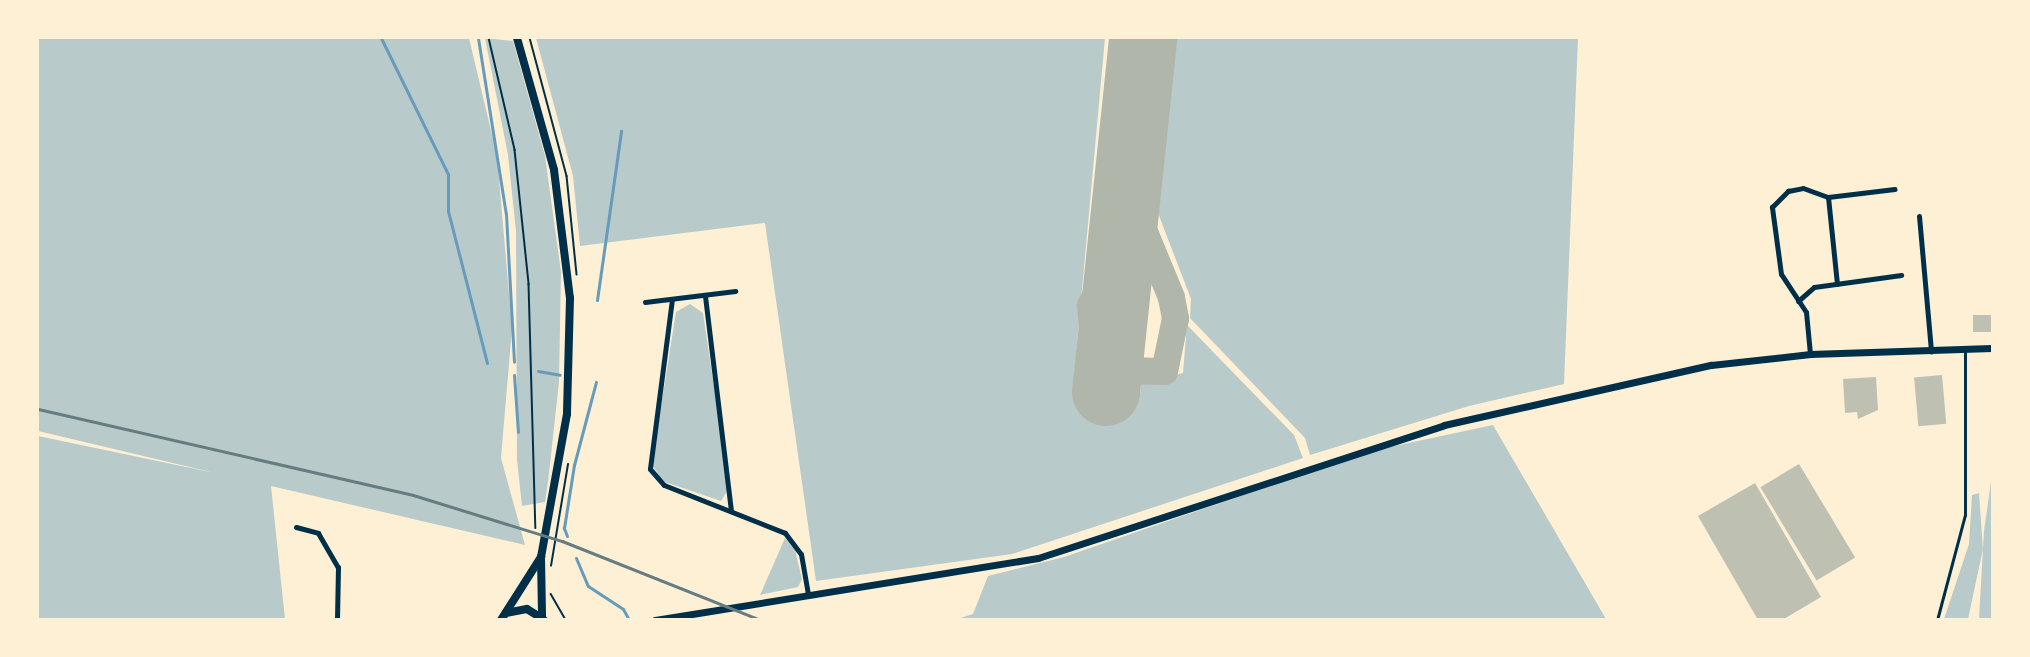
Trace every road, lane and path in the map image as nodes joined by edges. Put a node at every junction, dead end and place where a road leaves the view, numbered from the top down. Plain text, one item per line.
1 (489, 38) edge
2 (517, 38) edge
3 (1895, 189) dead end
4 (1828, 197) junction
5 (1919, 216) dead end
6 (1901, 275) dead end
7 (1837, 284) junction
8 (735, 291) dead end
9 (705, 296) junction
10 (672, 299) junction
11 (645, 302) dead end
12 (1798, 302) junction
13 (1992, 348) edge
14 (1965, 350) junction
15 (1931, 351) junction
16 (1810, 354) junction
17 (731, 510) junction
18 (296, 527) dead end
19 (536, 532) dead end
20 (541, 556) junction
21 (808, 594) junction
22 (503, 616) edge
23 (543, 618) edge
24 (592, 619) edge
25 (337, 620) edge
26 (574, 620) edge
27 (655, 620) edge
28 (1937, 620) edge

1 - 19 path
2 - 20 main road
3 - 4 street
4 - 7 street
4 - 12 street
5 - 15 street
6 - 7 street
7 - 12 street
8 - 9 street
9 - 10 street
9 - 17 street
10 - 11 street
10 - 17 street
12 - 16 street
13 - 14 street
14 - 15 street
14 - 28 lane
15 - 16 street
16 - 21 street
17 - 21 street
18 - 25 street
20 - 22 main road
20 - 23 main road
21 - 27 street
22 - 23 main road
24 - 26 path

